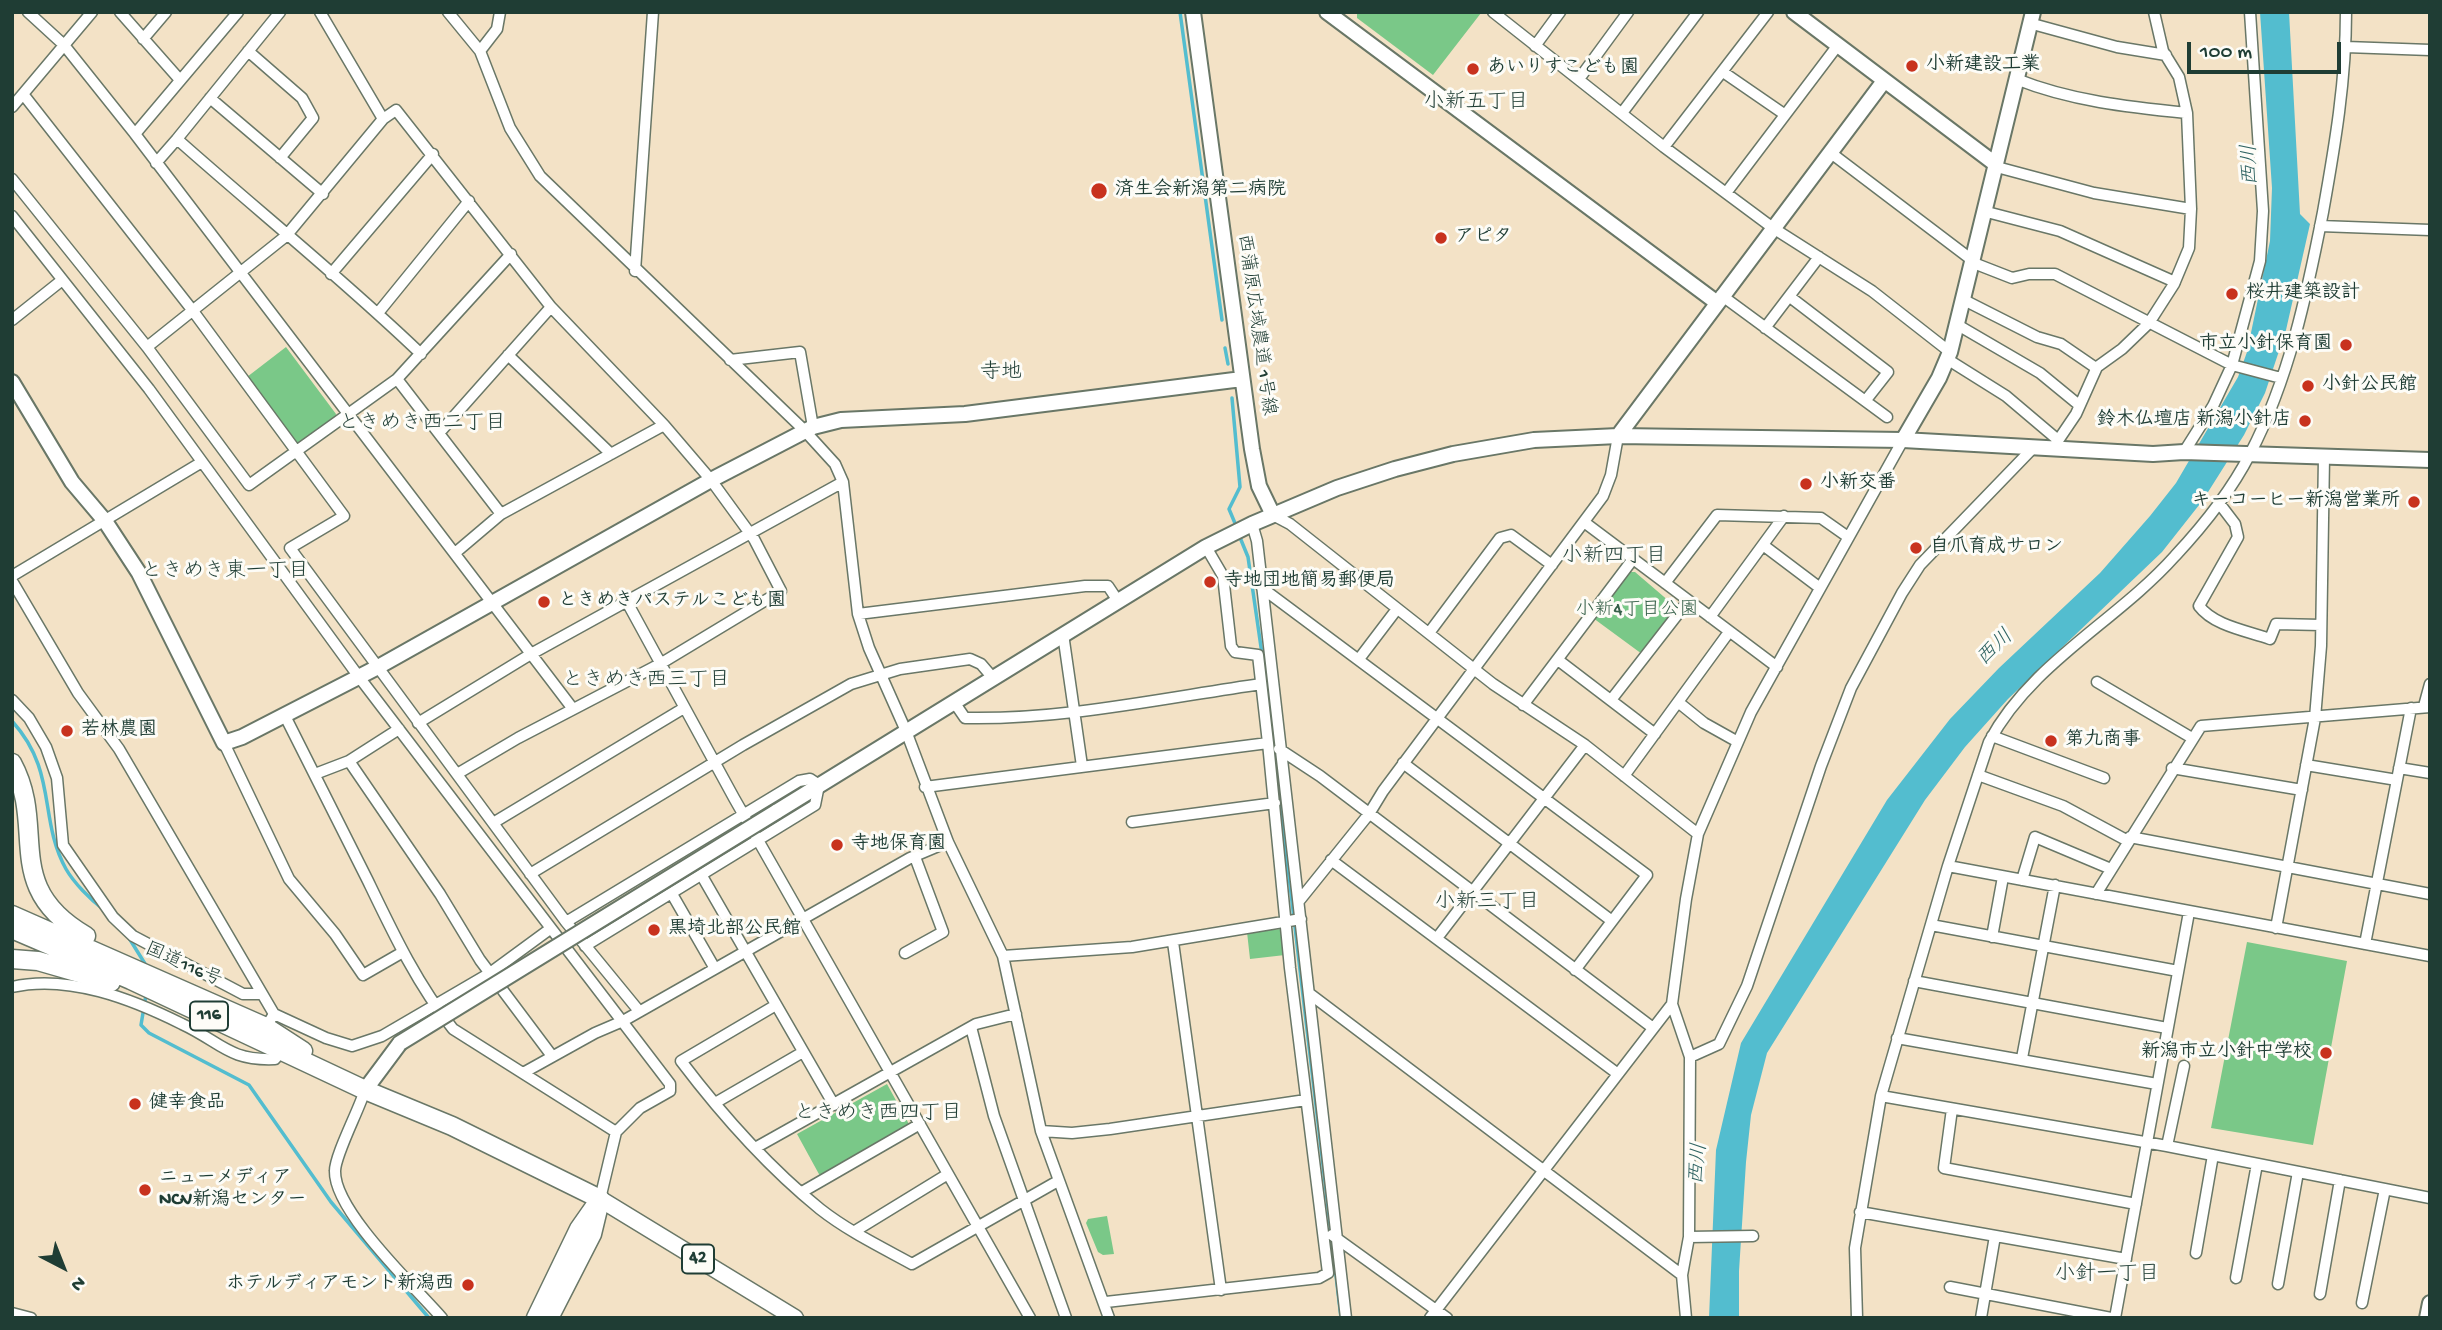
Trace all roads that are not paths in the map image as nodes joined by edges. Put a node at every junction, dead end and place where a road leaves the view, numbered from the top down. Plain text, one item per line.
1 (28, 12) edge
2 (92, 12) edge
3 (120, 12) edge
4 (166, 12) edge
5 (238, 12) edge
6 (280, 12) edge
7 (320, 12) edge
8 (448, 12) edge
9 (500, 12) edge
10 (653, 12) edge
11 (1193, 12) edge
12 (1326, 12) edge
13 (1493, 12) edge
14 (1560, 12) edge
15 (1628, 12) edge
16 (1698, 12) edge
17 (1768, 12) edge
18 (1794, 12) edge
19 (2154, 12) edge
20 (2250, 12) edge
21 (2346, 12) edge
22 (1342, 17) edge
23 (2031, 18) edge
24 (143, 39) junction
25 (64, 45) junction
26 (1838, 45) junction
27 (1535, 46) junction
28 (2346, 47) junction
29 (2430, 50) edge
30 (248, 51) junction
31 (480, 51) junction
32 (2166, 55) junction
33 (1723, 72) junction
34 (1579, 79) junction
35 (2016, 79) junction
36 (180, 80) junction
37 (1884, 81) junction
38 (23, 94) junction
39 (210, 98) junction
40 (12, 107) edge
41 (1622, 113) junction
42 (2187, 113) junction
43 (1784, 114) junction
44 (383, 119) junction
45 (135, 134) junction
46 (177, 139) junction
47 (1664, 147) junction
48 (1831, 153) junction
49 (433, 154) junction
50 (280, 158) junction
51 (156, 163) junction
52 (1993, 164) junction
53 (12, 179) edge
54 (1726, 193) junction
55 (323, 194) junction
56 (469, 201) junction
57 (2191, 209) junction
58 (1983, 212) junction
59 (12, 216) edge
60 (2320, 226) junction
61 (1773, 228) junction
62 (2430, 230) edge
63 (286, 236) junction
64 (511, 254) junction
65 (1819, 257) junction
66 (1972, 261) junction
67 (635, 271) junction
68 (242, 273) junction
69 (331, 274) junction
70 (61, 281) junction
71 (2175, 282) junction
72 (1790, 297) junction
73 (1719, 298) junction
74 (1962, 299) junction
75 (551, 307) junction
76 (193, 312) junction
77 (379, 313) junction
78 (12, 320) edge
79 (2149, 323) junction
80 (1956, 324) junction
81 (1765, 328) junction
82 (147, 347) junction
83 (421, 354) junction
84 (508, 355) junction
85 (1948, 356) junction
86 (730, 360) junction
87 (2232, 365) junction
88 (2096, 368) junction
89 (2278, 377) junction
90 (397, 379) junction
91 (1242, 379) junction
92 (12, 382) edge
93 (1866, 400) junction
94 (2079, 405) junction
95 (348, 415) junction
96 (1887, 416) dead end
97 (664, 425) junction
98 (809, 429) junction
99 (440, 432) junction
100 (1618, 436) junction
101 (1903, 440) junction
102 (2055, 444) junction
103 (2033, 448) junction
104 (297, 451) junction
105 (2185, 453) junction
106 (611, 454) junction
107 (2244, 454) junction
108 (2324, 457) junction
109 (2430, 460) edge
110 (202, 462) junction
111 (711, 480) junction
112 (844, 482) junction
113 (2220, 503) junction
114 (501, 514) junction
115 (1273, 515) junction
116 (1784, 516) junction
117 (105, 521) junction
118 (1584, 522) junction
119 (1252, 524) junction
120 (749, 533) junction
121 (1847, 537) junction
122 (1763, 545) junction
123 (1206, 547) junction
124 (455, 553) junction
125 (1633, 559) junction
126 (1552, 565) junction
127 (12, 579) edge
128 (1665, 583) junction
129 (1262, 588) junction
130 (1820, 588) junction
131 (1118, 601) junction
132 (1688, 601) junction
133 (627, 602) junction
134 (493, 604) junction
135 (1397, 609) junction
136 (858, 614) junction
137 (1710, 617) junction
138 (2321, 625) junction
139 (1729, 632) junction
140 (1063, 634) junction
141 (1429, 634) junction
142 (531, 654) junction
143 (1359, 659) junction
144 (1558, 660) junction
145 (660, 664) junction
146 (378, 667) junction
147 (1777, 667) junction
148 (1474, 668) junction
149 (880, 673) junction
150 (359, 677) junction
151 (993, 678) junction
152 (2096, 682) dead end
153 (1261, 684) junction
154 (2430, 684) edge
155 (12, 700) edge
156 (1611, 700) junction
157 (954, 702) junction
158 (1678, 702) junction
159 (1523, 705) junction
160 (2427, 706) edge
161 (684, 708) junction
162 (2411, 708) junction
163 (573, 709) junction
164 (1076, 710) junction
165 (284, 714) junction
166 (1437, 718) junction
167 (2315, 718) junction
168 (418, 723) junction
169 (399, 729) junction
170 (906, 731) junction
171 (1655, 734) junction
172 (1992, 736) junction
173 (2192, 738) junction
174 (1738, 742) junction
175 (224, 743) junction
176 (1268, 743) junction
177 (1585, 745) junction
178 (1279, 749) junction
179 (349, 761) junction
180 (714, 762) junction
181 (12, 763) edge
182 (1404, 763) junction
183 (2306, 765) junction
184 (1082, 766) junction
185 (2172, 768) junction
186 (2399, 768) junction
187 (2430, 773) edge
188 (315, 774) junction
189 (457, 774) junction
190 (1978, 775) junction
191 (1624, 776) junction
192 (2104, 778) dead end
193 (2397, 780) junction
194 (820, 785) junction
195 (925, 788) junction
196 (2302, 790) junction
197 (1544, 798) junction
198 (1275, 803) junction
199 (743, 813) junction
200 (25, 814) junction
201 (1369, 814) junction
202 (1132, 822) dead end
203 (493, 823) junction
204 (1698, 834) junction
205 (2129, 839) junction
206 (759, 840) junction
207 (948, 842) junction
208 (1509, 844) junction
209 (12, 857) edge
210 (915, 857) junction
211 (1331, 860) junction
212 (1948, 866) junction
213 (2288, 867) junction
214 (2111, 869) junction
215 (530, 874) junction
216 (702, 876) junction
217 (2003, 877) junction
218 (2022, 880) junction
219 (2377, 884) junction
220 (2055, 885) junction
221 (1472, 892) junction
222 (672, 894) junction
223 (2096, 894) junction
224 (2430, 894) edge
225 (1299, 901) junction
226 (2189, 912) junction
227 (12, 915) edge
228 (804, 918) junction
229 (1301, 919) junction
230 (1612, 921) junction
231 (566, 922) junction
232 (1287, 923) junction
233 (1931, 925) junction
234 (2276, 928) junction
235 (12, 929) edge
236 (550, 929) junction
237 (1992, 937) junction
238 (1437, 938) junction
239 (1173, 942) junction
240 (2365, 944) junction
241 (585, 946) junction
242 (2044, 946) junction
243 (403, 952) junction
244 (745, 952) junction
245 (905, 953) dead end
246 (2430, 956) edge
247 (1003, 957) junction
248 (12, 959) edge
249 (714, 967) junction
250 (1575, 970) junction
251 (2178, 971) junction
252 (490, 973) junction
253 (150, 974) junction
254 (1914, 981) junction
255 (12, 987) edge
256 (260, 994) junction
257 (1310, 994) junction
258 (2034, 1003) junction
259 (1672, 1004) junction
260 (434, 1005) junction
261 (776, 1005) junction
262 (639, 1011) junction
263 (201, 1013) junction
264 (1016, 1014) junction
265 (270, 1020) junction
266 (623, 1021) junction
267 (971, 1027) junction
268 (1653, 1028) junction
269 (2167, 1028) junction
270 (1897, 1038) junction
271 (281, 1051) junction
272 (803, 1052) junction
273 (552, 1056) junction
274 (1690, 1057) junction
275 (2022, 1058) junction
276 (2184, 1066) dead end
277 (523, 1073) junction
278 (890, 1074) junction
279 (1618, 1074) junction
280 (2157, 1084) junction
281 (365, 1090) junction
282 (1881, 1096) junction
283 (1306, 1100) junction
284 (715, 1104) junction
285 (834, 1105) junction
286 (1952, 1109) junction
287 (1197, 1116) junction
288 (920, 1124) junction
289 (1041, 1131) junction
290 (615, 1132) junction
291 (2147, 1143) junction
292 (2167, 1146) junction
293 (755, 1149) junction
294 (2213, 1156) junction
295 (2257, 1164) junction
296 (1542, 1170) junction
297 (2298, 1172) junction
298 (948, 1174) junction
299 (2340, 1180) junction
300 (1058, 1181) junction
301 (2385, 1189) junction
302 (802, 1192) junction
303 (2430, 1198) edge
304 (600, 1199) junction
305 (1024, 1200) junction
306 (2136, 1204) junction
307 (1860, 1212) junction
308 (978, 1226) junction
309 (855, 1231) junction
310 (1330, 1236) junction
311 (1753, 1236) dead end
312 (1995, 1236) junction
313 (1689, 1237) junction
314 (2196, 1253) dead end
315 (2126, 1259) junction
316 (1682, 1275) junction
317 (2236, 1278) dead end
318 (2278, 1284) dead end
319 (1950, 1287) dead end
320 (1222, 1290) junction
321 (1985, 1293) junction
322 (2320, 1294) dead end
323 (1106, 1302) junction
324 (2362, 1303) dead end
325 (2430, 1303) edge
326 (12, 1313) edge
327 (1433, 1314) edge
328 (31, 1318) edge
329 (442, 1318) edge
330 (536, 1318) edge
331 (549, 1318) edge
332 (795, 1318) edge
333 (1030, 1318) edge
334 (1066, 1318) edge
335 (1109, 1318) edge
336 (1346, 1318) edge
337 (1447, 1318) edge
338 (1686, 1318) edge
339 (1857, 1318) edge
340 (1981, 1318) edge
341 (2113, 1318) edge
342 (2427, 1318) edge

1 - 25 street
2 - 25 street
3 - 24 street
4 - 24 street
5 - 36 street
6 - 30 street
7 - 44 street
8 - 31 street
9 - 31 street
10 - 67 street
11 - 91 street, 西蒲原広域農道 1号線
12 - 22 street
13 - 27 street
14 - 27 street
15 - 34 street
16 - 41 street
17 - 33 street
18 - 26 street
19 - 32 street
20 - 87 street
21 - 28 street
22 - 73 street
23 - 32 street
23 - 35 street
24 - 36 street
25 - 38 street
25 - 45 street
26 - 37 street
26 - 43 street
27 - 34 street
28 - 29 street
28 - 60 street
30 - 39 street
30 - 50 street
31 - 67 street
32 - 42 street
33 - 43 street
33 - 47 street
34 - 41 street
35 - 42 street
35 - 52 street
36 - 45 street
37 - 48 street
37 - 52 street
38 - 40 street
38 - 76 street
39 - 46 street
39 - 50 street
41 - 47 street
42 - 57 street
43 - 54 street
44 - 49 street
44 - 55 street
45 - 51 street
46 - 51 street
46 - 63 street
47 - 54 street
48 - 61 street
48 - 66 street
49 - 56 street
49 - 69 street
50 - 55 street
51 - 68 street
52 - 57 street
52 - 58 street
53 - 82 street
54 - 61 street
55 - 63 street
56 - 64 street
56 - 77 street
57 - 71 street
58 - 66 street
58 - 71 street
59 - 70 street
60 - 62 street
60 - 89 street
61 - 65 street
61 - 73 street
63 - 68 street
63 - 69 street
64 - 75 street
64 - 83 street
65 - 72 street
65 - 85 street
66 - 74 street
66 - 79 street
67 - 86 street
68 - 76 street
68 - 95 street
69 - 77 street
70 - 78 street
70 - 110 street
71 - 79 street
72 - 81 street
72 - 93 street
73 - 81 street
73 - 100 street
74 - 80 street
74 - 88 street
75 - 84 street
75 - 97 street
76 - 82 street
76 - 104 street
77 - 83 street
79 - 87 street
79 - 88 street
80 - 85 street
80 - 94 street
81 - 93 street
82 - 104 street
83 - 90 street
84 - 99 street
84 - 106 street
85 - 101 street
85 - 102 street
86 - 98 street
86 - 98 street
87 - 89 street
87 - 105 street
88 - 94 street
89 - 107 street
90 - 95 street
90 - 99 street
91 - 98 street
91 - 115 street, 西蒲原広域農道 1号線
92 - 117 street
93 - 96 street
94 - 102 street
95 - 104 street
95 - 124 street
97 - 106 street
97 - 111 street
98 - 111 street
98 - 112 street
99 - 114 street
100 - 101 street
100 - 115 street
100 - 118 street
101 - 103 street
101 - 121 street
102 - 103 street
102 - 105 street
103 - 274 street
104 - 146 street
105 - 107 street
106 - 114 street
107 - 108 street
107 - 113 street
108 - 109 street
108 - 138 street
110 - 117 street
110 - 150 street
111 - 120 street
111 - 134 street
112 - 120 street
112 - 136 street
113 - 138 street
113 - 172 street
114 - 124 street
115 - 119 street
115 - 135 street
116 - 121 street
116 - 122 street
116 - 128 street
117 - 127 street
117 - 175 street
118 - 125 street
118 - 126 street
119 - 123 street
119 - 129 street
120 - 133 street
120 - 145 street
121 - 130 street
122 - 130 street
122 - 137 street
123 - 131 street
123 - 153 street
124 - 134 street
125 - 128 street
125 - 144 street
126 - 141 street
126 - 148 street
127 - 256 street
128 - 132 street
129 - 143 street
129 - 178 street
130 - 147 street
131 - 136 street
131 - 140 street
132 - 137 street
132 - 156 street
133 - 142 street
133 - 145 street
134 - 142 street
134 - 146 street
135 - 141 street
135 - 143 street
136 - 149 street
137 - 139 street
138 - 167 street
139 - 147 street
139 - 158 street
140 - 151 street
140 - 164 street
141 - 148 street
142 - 163 street
142 - 168 street
143 - 166 street
144 - 156 street
144 - 159 street
145 - 161 street
145 - 163 street
146 - 150 street
146 - 168 street
147 - 174 street
148 - 159 street
148 - 166 street
149 - 151 street
149 - 170 street
149 - 180 street
150 - 165 street
150 - 169 street
151 - 157 street
152 - 173 street
153 - 164 street
153 - 176 street
154 - 160 street
155 - 256 street
156 - 171 street
157 - 164 street
157 - 170 street
158 - 171 street
158 - 174 street
159 - 177 street
160 - 162 street
161 - 180 street
161 - 203 street
162 - 167 street
162 - 186 street
163 - 189 street
164 - 184 street
165 - 175 street
165 - 188 street
166 - 182 street
166 - 197 street
167 - 173 street
167 - 183 street
168 - 189 street
169 - 179 street
169 - 236 street
170 - 194 street
170 - 195 street
171 - 191 street
172 - 190 street
172 - 192 street
173 - 185 street
174 - 204 street
175 - 243 street
176 - 184 street
176 - 198 street
177 - 191 street
177 - 197 street
178 - 201 street
178 - 225 street
179 - 188 street
179 - 252 street
180 - 199 street
180 - 215 street
181 - 200 highway, 116
182 - 201 street
182 - 208 street
183 - 193 street
183 - 196 street
184 - 195 street
185 - 196 street
185 - 205 street
186 - 187 street
186 - 193 street
188 - 243 street
189 - 203 street
190 - 205 street
190 - 212 street
191 - 204 street
193 - 219 street
194 - 199 street
194 - 206 street
194 - 281 street, bridge
195 - 207 street
196 - 213 street
197 - 208 street
197 - 230 street
198 - 202 street
198 - 232 street
199 - 206 street
199 - 231 street
200 - 209 highway
200 - 253 highway, 116
201 - 211 street
201 - 221 street
203 - 215 street
204 - 259 street
205 - 213 street
205 - 214 street
206 - 216 street
206 - 228 street
207 - 210 street
207 - 247 street
208 - 221 street
208 - 230 street
210 - 228 street
210 - 245 street
211 - 225 street
211 - 238 street
212 - 217 street
212 - 233 street
213 - 219 street
213 - 234 street
214 - 218 street
214 - 223 street
215 - 231 street
216 - 222 street
216 - 244 street
217 - 218 street
217 - 237 street
218 - 220 street
219 - 224 street
219 - 240 street
220 - 223 street
220 - 242 street
221 - 238 street
221 - 250 street
222 - 241 street
222 - 249 street
223 - 226 street
225 - 229 street
226 - 234 street
226 - 251 street
227 - 253 highway, 国道116号 / 116
228 - 244 street
228 - 278 street
229 - 232 street
229 - 257 street
230 - 250 street
231 - 241 street
232 - 239 street
232 - 283 street
233 - 237 street
233 - 254 street
234 - 240 street
235 - 263 highway, 国道116号 / 116
236 - 252 street
236 - 266 street
237 - 242 street
238 - 279 street
239 - 247 street
239 - 287 street
240 - 246 street
241 - 262 street
242 - 251 street
242 - 258 street
243 - 260 street
244 - 249 street
244 - 261 street
247 - 264 street
248 - 263 highway
249 - 262 street
250 - 268 street
251 - 269 street
252 - 260 street
252 - 273 street
253 - 265 highway, 国道116号 / 116
254 - 258 street
254 - 270 street
255 - 271 street
256 - 265 street
257 - 296 street
257 - 310 street
258 - 269 street
258 - 275 street
259 - 268 street
259 - 274 street
260 - 265 street
260 - 277 street
261 - 272 street
261 - 284 street
262 - 266 street
263 - 271 highway, 国道116号 / 116
264 - 267 street
264 - 289 street
265 - 281 highway, 国道116号 / 116
266 - 273 street
266 - 290 street
267 - 278 street
267 - 305 street
268 - 279 street
269 - 280 street
270 - 275 street
270 - 282 street
271 - 281 highway, 国道116号 / 116
272 - 284 street
272 - 285 street
273 - 277 street
274 - 313 street
275 - 280 street
276 - 292 street
277 - 290 street
278 - 285 street
278 - 288 street
279 - 296 street
280 - 291 street
281 - 304 highway, 国道116号 / 116
281 - 329 street
282 - 286 street
282 - 307 street
283 - 287 street
283 - 310 street
284 - 293 street
285 - 293 street
286 - 291 street
286 - 306 street
287 - 289 street
287 - 320 street
288 - 298 street
288 - 302 street
289 - 300 street
290 - 304 street
291 - 292 street
291 - 306 street
292 - 294 street
293 - 302 street
294 - 295 street
294 - 314 street
295 - 297 street
295 - 317 street
296 - 316 street
296 - 327 street
297 - 299 street
297 - 318 street
298 - 308 street
298 - 309 street
299 - 301 street
299 - 322 street
300 - 305 street
300 - 323 street
301 - 303 street
301 - 324 street
302 - 309 street
304 - 330 highway
304 - 331 highway
304 - 332 main road, 42
305 - 308 street
305 - 334 street
306 - 315 street
307 - 312 street
307 - 339 street
308 - 309 street
308 - 333 street
310 - 320 street
310 - 327 street
310 - 336 street
311 - 313 street
312 - 315 street
312 - 321 street
313 - 316 street
315 - 341 street
316 - 338 street
319 - 321 street
320 - 323 street
321 - 340 street
321 - 341 street
323 - 335 street
325 - 342 street
326 - 328 street
327 - 337 street

